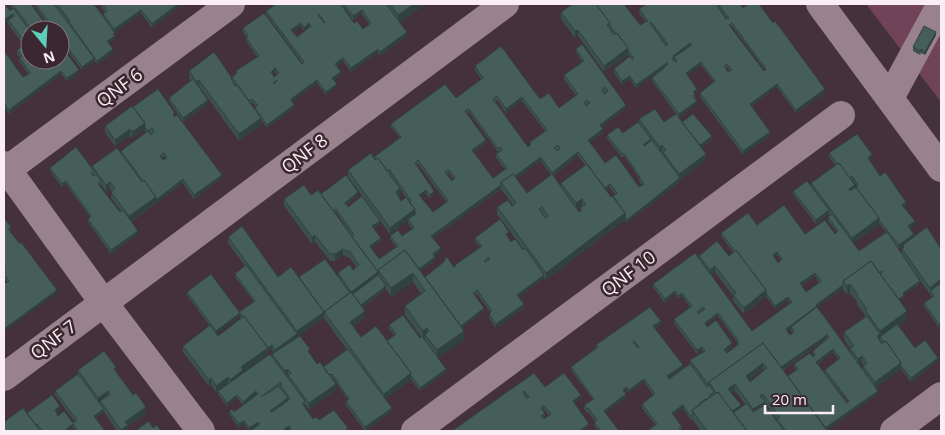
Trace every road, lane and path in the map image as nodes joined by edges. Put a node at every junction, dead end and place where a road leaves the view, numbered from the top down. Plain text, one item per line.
1 (231, 4) edge
2 (505, 4) edge
3 (820, 4) edge
4 (941, 4) edge
5 (890, 98) junction
6 (842, 116) dead end
7 (941, 168) edge
8 (5, 169) edge
9 (103, 302) junction
10 (4, 376) edge
11 (941, 396) edge
12 (201, 431) edge
13 (415, 431) edge
14 (894, 431) edge

1 - 8 street, QNF 6
2 - 9 street, QNF 8
3 - 5 street
4 - 5 street
5 - 7 street
6 - 13 street, QNF 10
8 - 9 street
9 - 10 street, QNF 7
9 - 12 street
11 - 14 street

